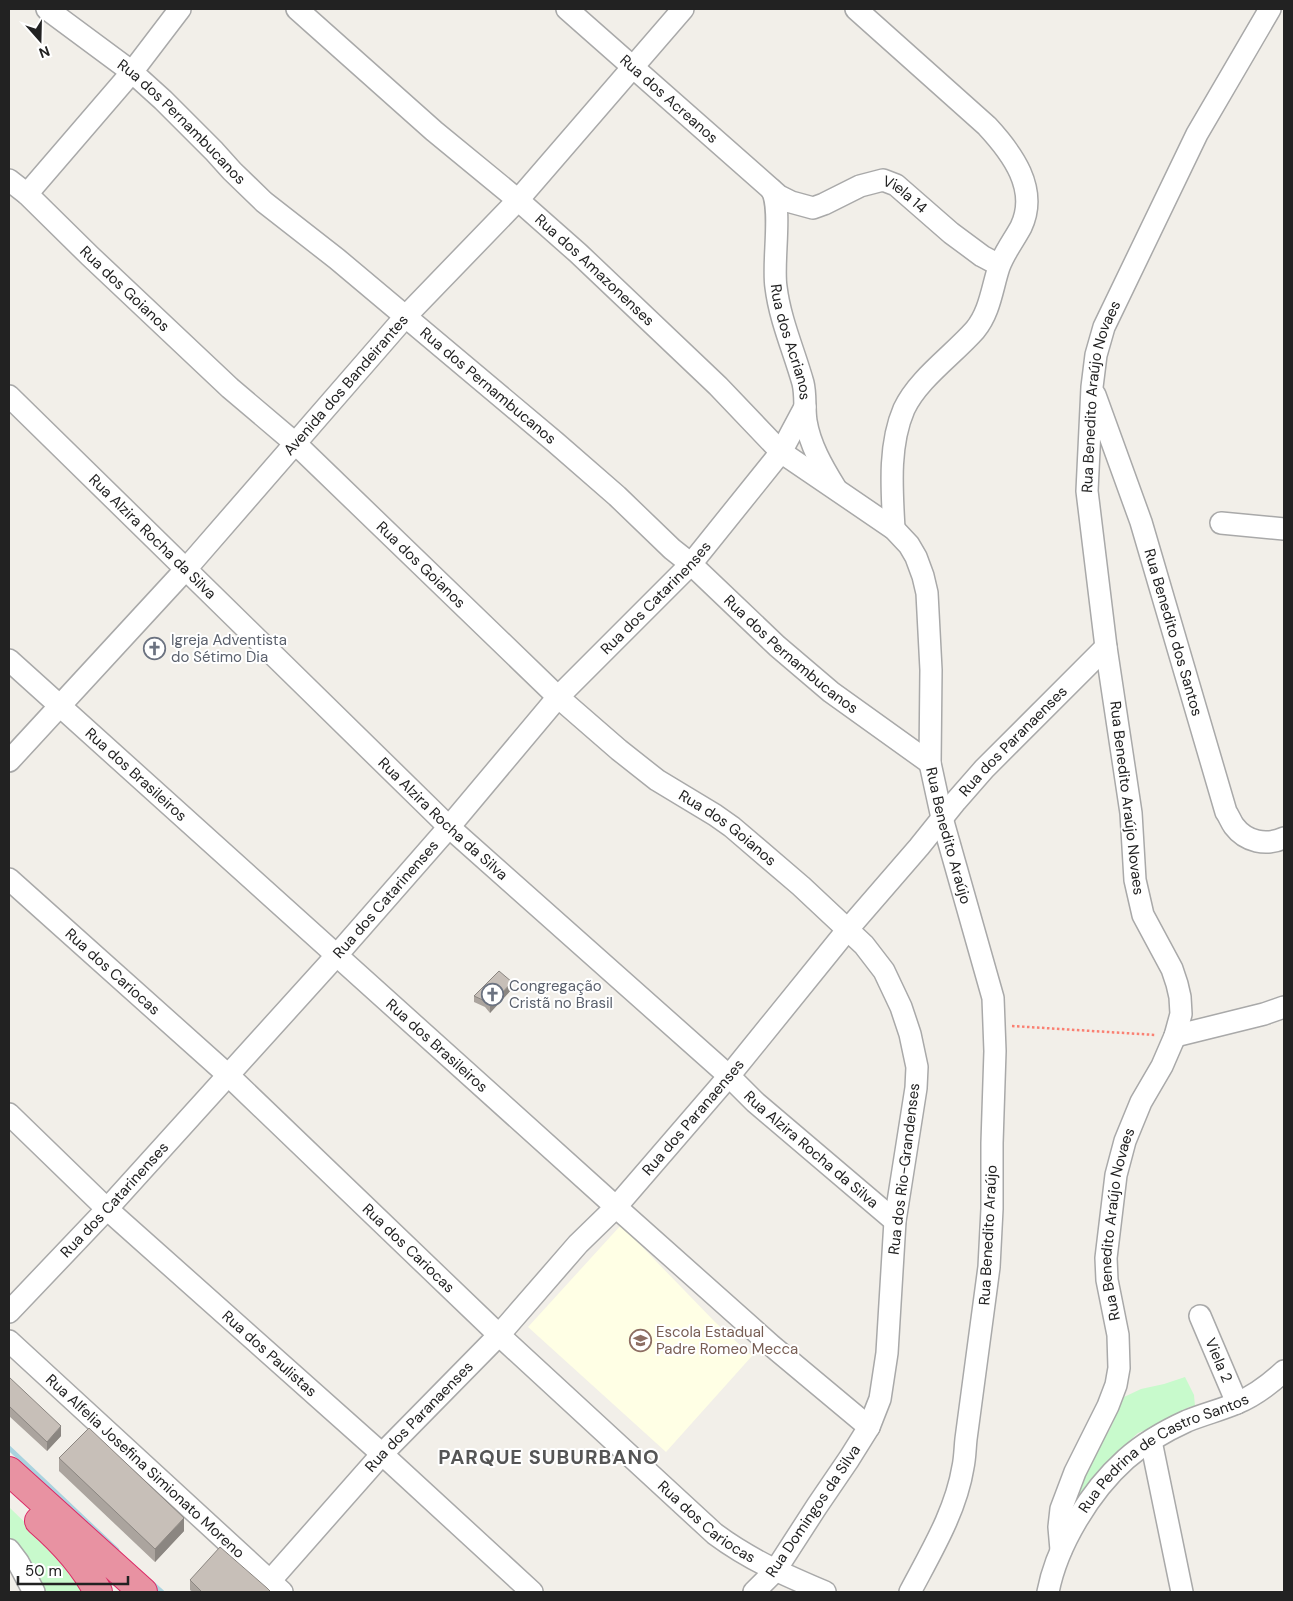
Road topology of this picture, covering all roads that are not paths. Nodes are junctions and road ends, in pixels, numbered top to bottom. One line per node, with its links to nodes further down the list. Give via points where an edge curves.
1 (47, 9): 9 (street, Rua dos Pernambucanos)
2 (180, 9): 9 (street)
3 (297, 9): 13 (street, Rua dos Amazonenses, via 434,131)
4 (567, 9): 8 (street, Rua dos Acreanos)
5 (683, 9): 8 (street, Avenida dos Bandeirantes)
6 (856, 9): 14 (street, via 987,126 1018,167 1028,195 1027,210)
7 (1270, 9): 16 (street, Rua Benedito Araújo Novaes, via 1197,134 1104,327)
8 (633, 67): 11 (street, Rua dos Acreanos); 13 (street, Avenida dos Bandeirantes)
9 (132, 72): 12 (street); 15 (street, Rua dos Pernambucanos, via 264,202)
10 (9, 180): 12 (street, Rua dos Goianos)
11 (771, 189): 14 (street, Viela 14, via 790,202 813,208 860,186 883,180 896,185 951,233); 18 (street, Rua dos Acrianos, via 777,207 775,286 804,384)
12 (27, 194): 19 (street, Rua dos Goianos, via 230,388)
13 (518, 200): 15 (street, Avenida dos Bandeirantes); 20 (street, Rua dos Amazonenses, via 718,386)
14 (999, 265): 23 (street, via 988,307 977,328 917,389 905,408 894,451)
15 (405, 317): 19 (street, Avenida dos Bandeirantes); 25 (street, Rua dos Pernambucanos, via 555,442)
16 (1092, 387): 27 (street, Rua Benedito Araújo Novaes, via 1087,491); 35 (street, Rua Benedito dos Santos, via 1141,522 1226,812 1234,826 1247,838 1264,843)
17 (9, 396): 26 (street, Rua Alzira Rocha da Silva)
18 (805, 407): 20 (street, Rua dos Catarinenses); 21 (street, Rua dos Acrianos, via 815,451)
19 (296, 444): 26 (street, Avenida dos Bandeirantes); 29 (street, Rua dos Goianos)
20 (781, 452): 21 (street, Rua dos Amazonenses); 25 (street, Rua dos Catarinenses)
21 (836, 490): 23 (street, Rua dos Amazonenses)
22 (1221, 523): 24 (street)
23 (894, 529): 32 (street, Rua Benedito Araújo, via 916,557 927,593 931,670)
24 (1284, 529)
25 (691, 564): 29 (street, Rua dos Catarinenses); 32 (street, Rua dos Pernambucanos, via 831,692)
26 (186, 569): 30 (street, Avenida dos Bandeirantes); 34 (street, Rua Alzira Rocha da Silva)
27 (1106, 647): 33 (street, Rua dos Paranaenses, via 984,769); 40 (street, Rua Benedito Araújo Novaes, via 1131,813 1135,880 1143,915 1177,984 1181,1014)
28 (9, 660): 30 (street, Rua dos Brasileiros)
29 (558, 697): 34 (street, Rua dos Catarinenses); 37 (street, Rua dos Goianos, via 657,780 732,827)
30 (61, 706): 31 (street, Avenida dos Bandeirantes); 38 (street, Rua dos Brasileiros)
31 (9, 761)
32 (930, 763): 33 (street, Rua Benedito Araújo)
33 (942, 818): 37 (street, Rua dos Paranaenses); 68 (street, Rua Benedito Araújo, via 993,998 992,1209 989,1267 963,1466 949,1513)
34 (449, 827): 38 (street, Rua dos Catarinenses); 42 (street, Rua Alzira Rocha da Silva)
35 (1284, 838)
36 (9, 879): 41 (street, Rua dos Cariocas)
37 (848, 929): 42 (street, Rua dos Paranaenses); 46 (street, Rua dos Rio-Grandenses, via 870,952 892,985 902,1007 917,1067 911,1129)
38 (336, 956): 41 (street, Rua dos Catarinenses); 44 (street, Rua dos Brasileiros)
39 (1284, 1007): 40 (street)
40 (1175, 1036): 59 (street, Rua Benedito Araújo Novaes, via 1141,1102 1125,1140 1116,1176 1106,1258 1118,1335 1119,1368 1108,1406 1075,1472 1061,1509)
41 (228, 1075): 45 (street, Rua dos Catarinenses); 49 (street, Rua dos Cariocas)
42 (729, 1076): 44 (street, Rua dos Paranaenses); 46 (street, Rua Alzira Rocha da Silva)
43 (9, 1114): 45 (street, Rua dos Paulistas)
44 (616, 1207): 49 (street, Rua dos Paranaenses, via 578,1244); 53 (street, Rua dos Brasileiros, via 772,1346)
45 (107, 1209): 47 (street, Rua dos Catarinenses); 55 (street, Rua dos Paulistas)
46 (895, 1221): 53 (street, Rua dos Rio-Grandenses, via 887,1353 880,1399)
47 (9, 1312)
48 (1200, 1316): 52 (street, Viela 2)
49 (499, 1335): 55 (street, Rua dos Paranaenses); 60 (street, Rua dos Cariocas, via 715,1534)
50 (9, 1341): 61 (street, Rua Alfelia Josefina Simionato Moreno)
51 (1284, 1371): 52 (street, Rua Pedrina de Castro Santos)
52 (1237, 1403): 54 (street, Rua Pedrina de Castro Santos, via 1170,1429)
53 (869, 1427): 60 (street, Rua Domingos da Silva)
54 (1151, 1441): 59 (street, Rua Pedrina de Castro Santos, via 1102,1484); 70 (street)
55 (382, 1454): 61 (street, Rua dos Paranaenses); 65 (street, Rua dos Paulistas)
56 (9, 1471): 64 (highway)
57 (9, 1493): 63 (highway, via 50,1531 88,1575)
58 (9, 1550): 62 (street)
59 (1061, 1550): 69 (street, Rua Benedito Araújo Novaes)
60 (775, 1571): 66 (street, Rua Domingos da Silva); 67 (street, Rua dos Cariocas)
61 (276, 1587)
62 (34, 1592)
63 (98, 1592)
64 (143, 1592)
65 (532, 1592)
66 (754, 1592)
67 (825, 1592)
68 (910, 1592)
69 (1048, 1592)
70 (1182, 1592)

